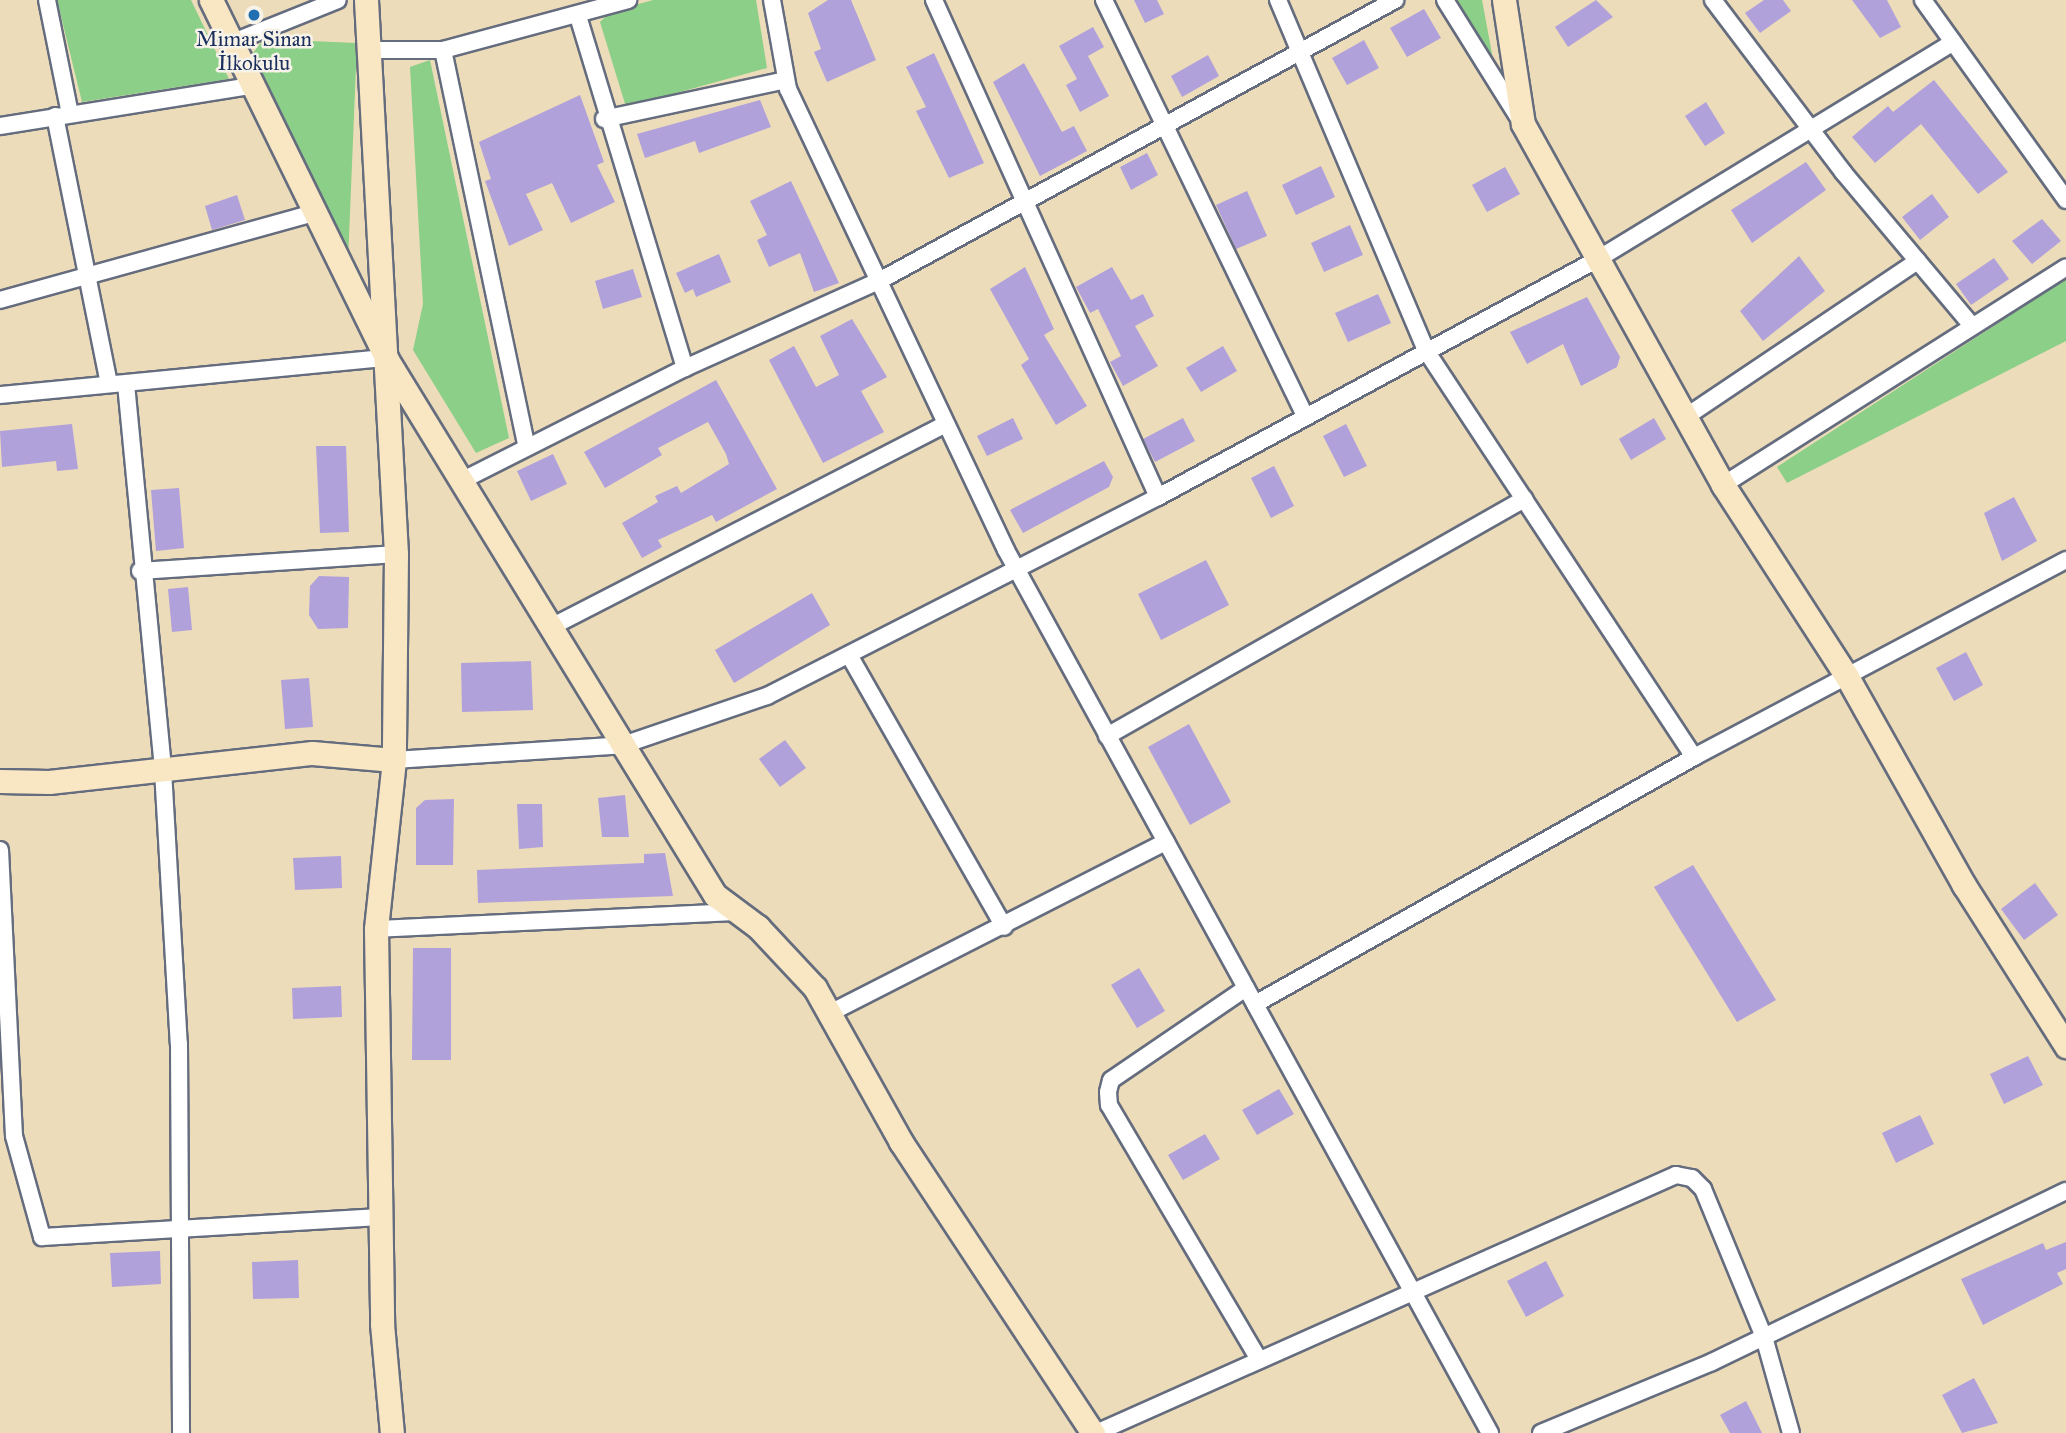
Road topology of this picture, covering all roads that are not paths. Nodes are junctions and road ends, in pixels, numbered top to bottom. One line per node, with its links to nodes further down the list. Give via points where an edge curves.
1 (47, 0): 23 (street)
2 (211, 0): 17 (street)
3 (338, 0): 17 (street)
4 (366, 0): 18 (street)
5 (628, 0): 15 (street)
6 (772, 0): 21 (street)
7 (934, 0): 29 (street)
8 (1104, 0): 25 (street)
9 (1278, 0): 20 (street)
10 (1395, 0): 20 (street)
11 (1445, 0): 26 (street)
12 (1504, 0): 26 (street)
13 (1713, 0): 28 (street)
14 (1923, 0): 16 (street)
15 (578, 16): 19 (street); 24 (street)
16 (1953, 42): 28 (street); 30 (street)
17 (232, 43): 22 (street)
18 (372, 50): 19 (street); 40 (street)
19 (443, 50): 48 (street)
20 (1303, 54): 25 (street); 39 (street)
21 (786, 80): 24 (street); 36 (street)
22 (251, 86): 23 (street); 31 (street)
23 (63, 115): 27 (street); 35 (street)
24 (604, 119): 41 (street)
25 (1163, 123): 29 (street); 46 (street)
26 (1523, 124): 32 (street)
27 (0, 126)
28 (1812, 131): 32 (street); 33 (street)
29 (1026, 200): 36 (street); 51 (street)
30 (2066, 200)
31 (313, 213): 35 (street); 40 (street)
32 (1598, 259): 39 (street); 45 (street)
33 (1918, 261): 38 (street); 45 (street)
34 (2066, 267): 38 (street)
35 (87, 276): 37 (street); 42 (street)
36 (879, 281): 41 (street); 47 (street)
37 (0, 300)
38 (1972, 326): 50 (street)
39 (1427, 352): 46 (street); 52 (street)
40 (386, 358): 43 (street); 49 (street); 53 (street)
41 (685, 368): 48 (street)
42 (109, 384): 43 (street); 44 (street)
43 (126, 384): 56 (street)
44 (0, 395)
45 (1687, 416): 50 (street)
46 (1306, 417): 51 (street)
47 (944, 425): 55 (street); 57 (street)
48 (526, 445): 49 (street)
49 (463, 480): 57 (street)
50 (1723, 485): 59 (street)
51 (1158, 497): 55 (street)
52 (1524, 499): 60 (street); 62 (street)
53 (396, 554): 56 (street); 63 (street)
54 (2066, 561): 59 (street)
55 (1017, 571): 58 (street); 60 (street)
56 (140, 572): 64 (street)
57 (553, 626): 61 (street)
58 (849, 655): 61 (street, via 767,696); 69 (street)
59 (1846, 675): 62 (street); 74 (street, via 1964,885)
60 (1107, 736): 66 (street)
61 (622, 745): 63 (street); 68 (street, via 715,895)
62 (1694, 757): 72 (street)
63 (394, 760): 64 (street, via 312,753); 70 (street)
64 (163, 770): 65 (street); 77 (street, via 179,1044)
65 (0, 781)
66 (1166, 842): 69 (street); 71 (street)
67 (0, 850): 77 (street, via 14,1136 42,1237)
68 (738, 912): 70 (street); 73 (street, via 815,988)
69 (1004, 927): 73 (street)
70 (376, 929): 76 (street)
71 (1246, 988): 72 (street); 80 (street, via 1111,1080 1108,1092 1109,1105)
72 (1255, 1004): 78 (street)
73 (830, 1013): 83 (street, via 901,1142)
74 (2066, 1046)
75 (2066, 1191): 79 (street)
76 (380, 1217): 77 (street); 82 (street)
77 (182, 1229): 81 (street)
78 (1412, 1290): 79 (street, via 1676,1175 1692,1178 1703,1189); 80 (street); 84 (street)
79 (1764, 1337): 85 (street); 86 (street)
80 (1259, 1360): 83 (street)
81 (181, 1433)
82 (393, 1433)
83 (1095, 1433)
84 (1490, 1433)
85 (1541, 1433)
86 (1791, 1433)

